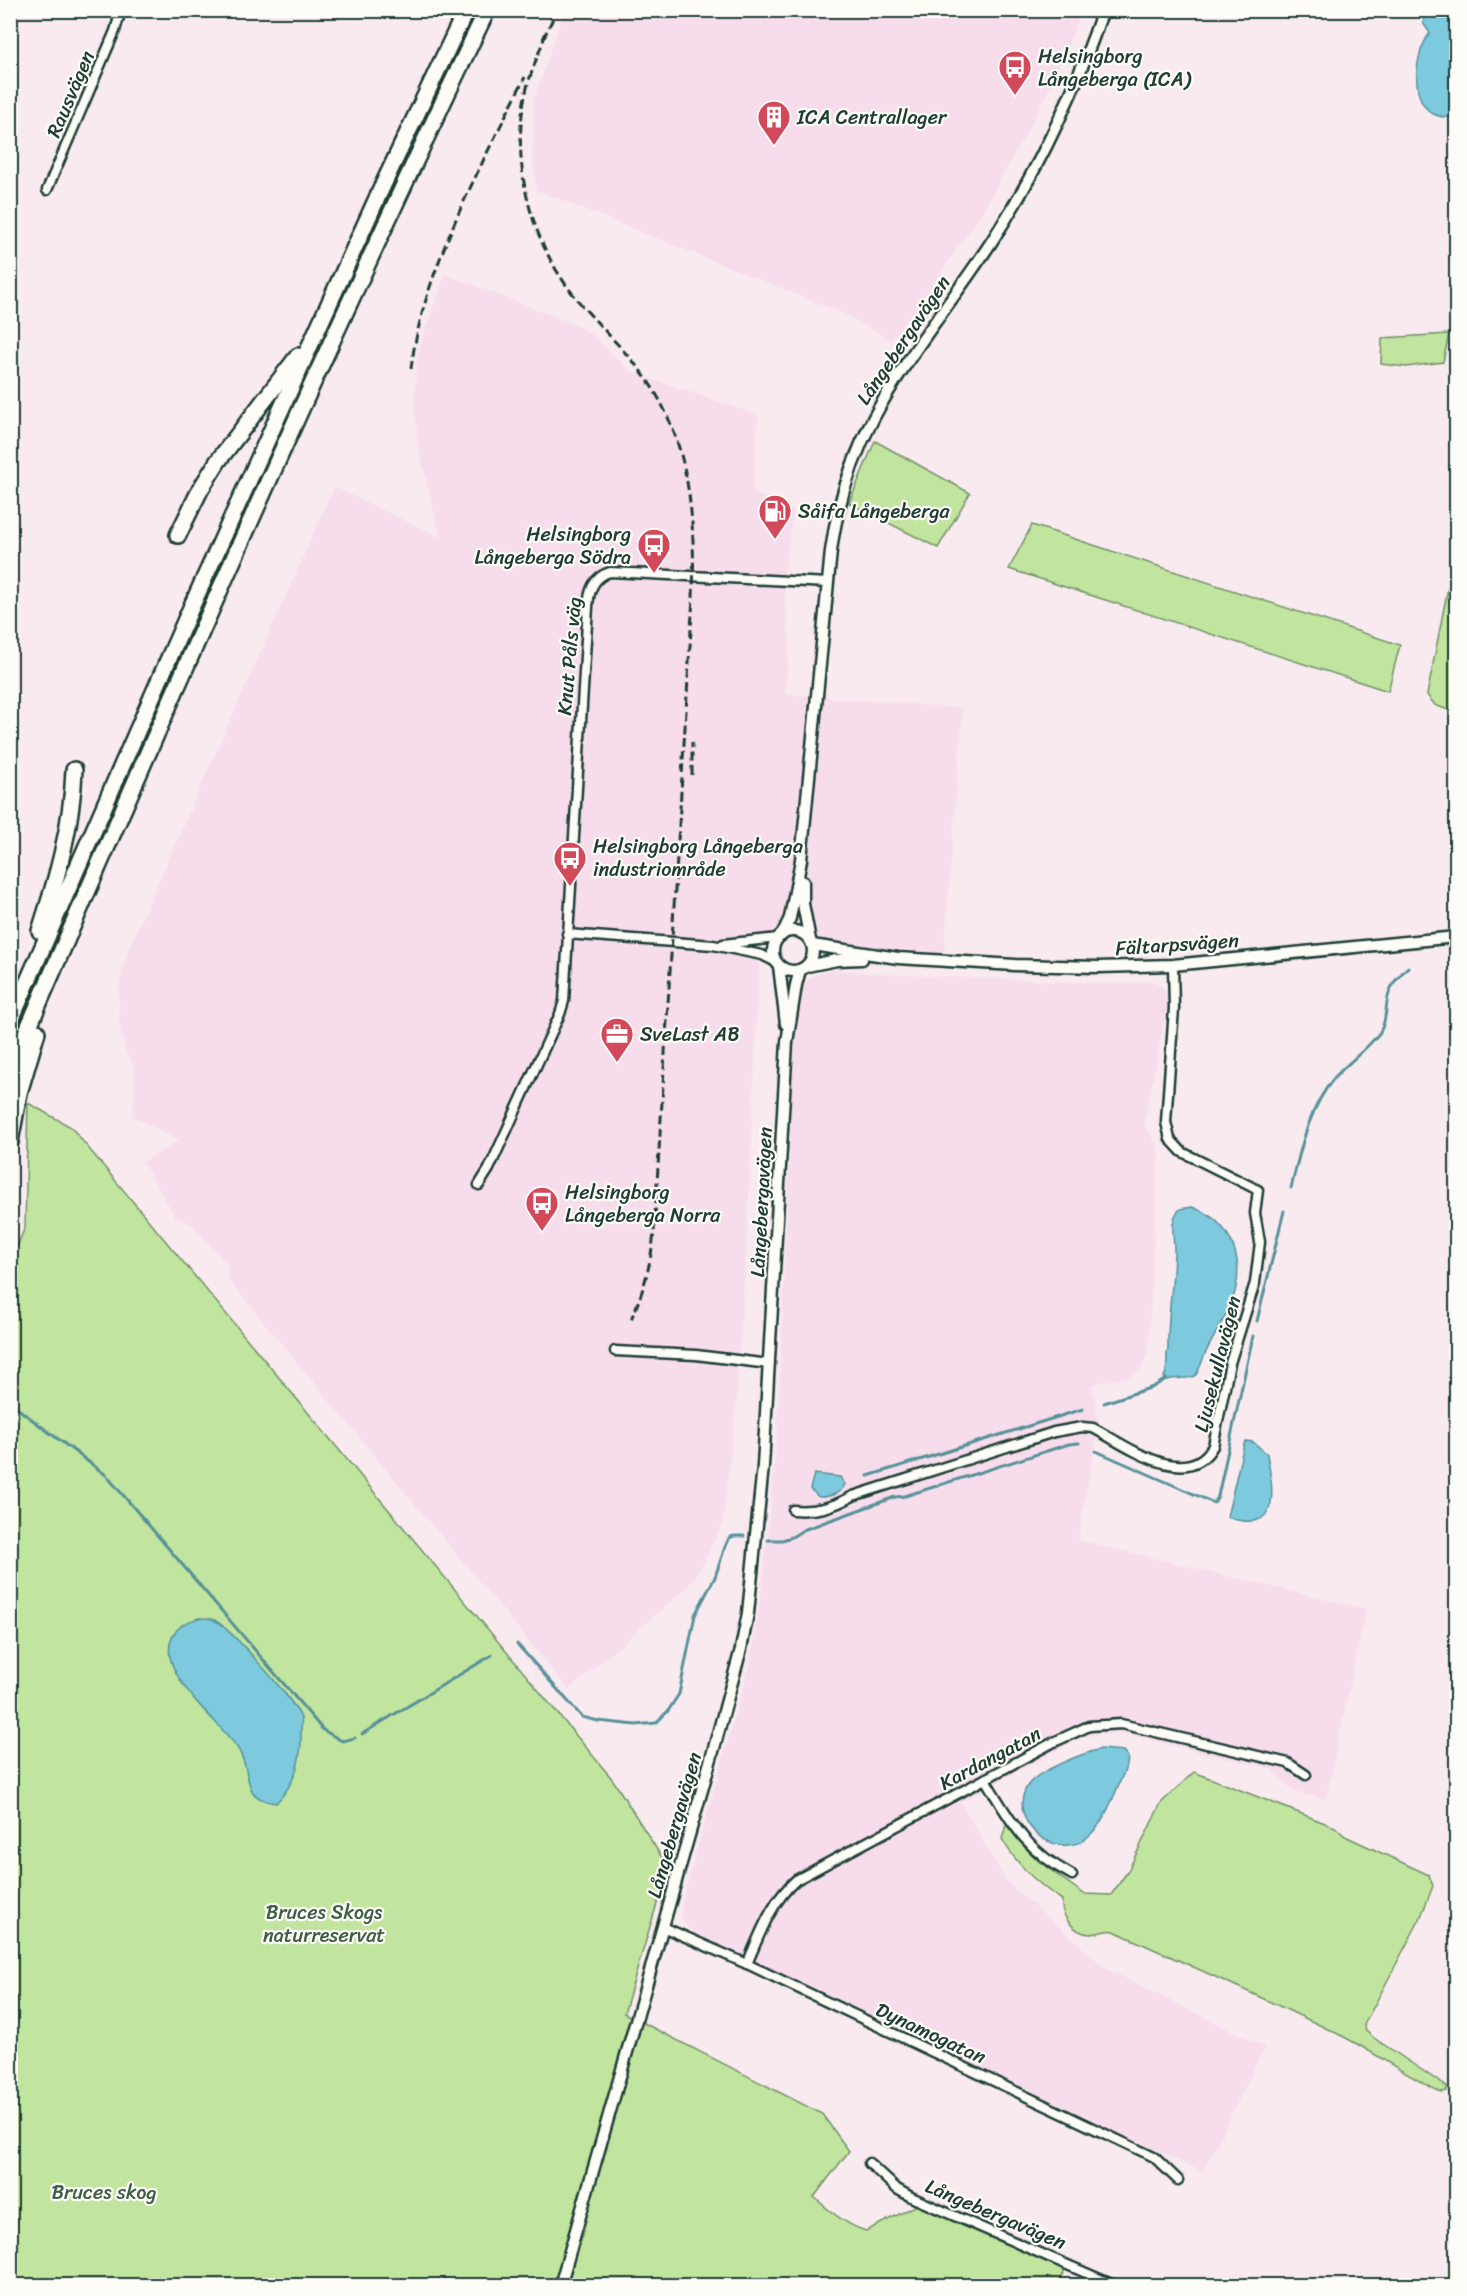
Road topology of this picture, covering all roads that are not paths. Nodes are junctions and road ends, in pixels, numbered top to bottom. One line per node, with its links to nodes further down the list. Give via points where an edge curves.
1 (121, 10): 5 (street, Rausvägen)
2 (466, 10): 6 (highway)
3 (488, 10): 11 (highway, via 313,383)
4 (1103, 10): 8 (street, Långebergavägen, via 1065,109 1029,181 987,249 891,384 864,435 841,495)
5 (47, 190)
6 (316, 332): 7 (highway, via 218,461); 21 (highway)
7 (178, 535)
8 (828, 583): 10 (street, Långebergavägen); 12 (street, Knut Påls väg, via 612,572 594,582 588,600)
9 (74, 770): 21 (highway, via 70,820 59,869)
10 (801, 861): 13 (street, Långebergavägen, via 790,918); 15 (street, Långebergavägen, via 803,904)
11 (72, 927): 23 (highway); 24 (highway, via 26,1064)
12 (567, 934): 16 (street); 25 (street, Knut Påls väg, via 560,1014)
13 (780, 937): 15 (street, via 797,932); 16 (street); 18 (street, via 773,947)
14 (1456, 937): 19 (street, Fältarpsvägen)
15 (811, 943): 17 (street, Fältarpsvägen); 20 (street, via 812,958)
16 (713, 945): 18 (street, via 762,955)
17 (898, 958): 19 (street, Fältarpsvägen, via 1061,967); 20 (street, Fältarpsvägen, via 837,960)
18 (778, 964): 20 (street, via 787,970); 22 (street, Långebergavägen)
19 (1173, 964): 28 (street, Ljusekullavägen, via 1174,1008 1166,1115 1169,1135 1182,1152 1258,1190 1255,1213 1260,1242 1255,1283 1230,1363 1208,1455 1189,1465 1170,1465 1093,1428 1083,1427 1054,1432 853,1496 835,1506 811,1512)
20 (804, 968): 22 (street, Långebergavägen, via 796,985)
21 (11, 1020)
22 (787, 1042): 27 (street, Långebergavägen)
23 (10, 1070)
24 (10, 1142)
25 (479, 1185)
26 (615, 1351): 27 (street)
27 (769, 1364): 32 (street, Långebergavägen, via 754,1566 743,1640)
28 (793, 1510)
29 (1305, 1775): 30 (street, Kardangatan, via 1287,1763 1114,1724 1081,1729)
30 (985, 1779): 31 (street, via 1015,1829 1038,1854); 33 (street, Kardangatan, via 796,1880 774,1905)
31 (1072, 1875)
32 (663, 1927): 33 (street, Dynamogatan); 36 (street, Långebergavägen)
33 (747, 1964): 35 (street, Dynamogatan, via 1154,2157)
34 (869, 2163): 37 (street, Långebergavägen, via 911,2197)
35 (1178, 2180)
36 (560, 2286)
37 (1116, 2286)

